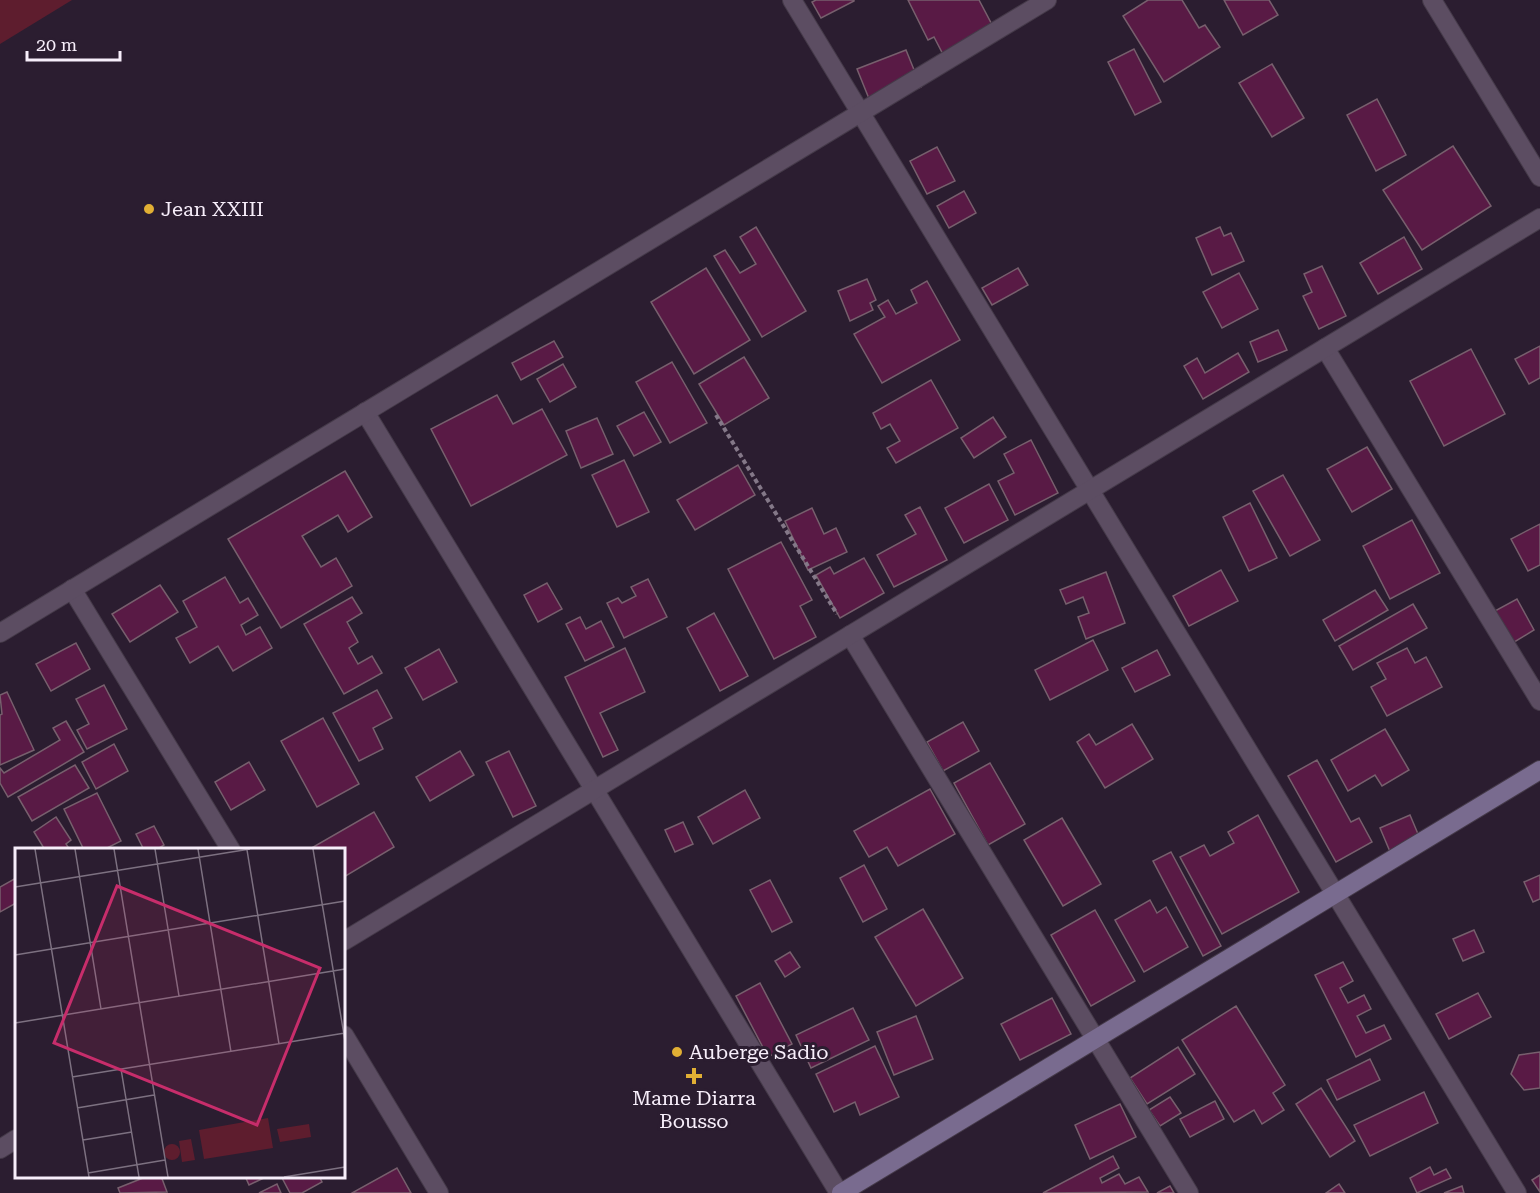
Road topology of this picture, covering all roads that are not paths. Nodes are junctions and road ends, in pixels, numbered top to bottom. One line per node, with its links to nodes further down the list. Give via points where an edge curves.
1 (792, 0): 5 (street)
2 (1047, 0): 4 (street)
3 (1432, 0): 6 (street)
4 (1027, 5): 5 (street)
5 (861, 113): 9 (street); 10 (street)
6 (1540, 177)
7 (1540, 218): 8 (street)
8 (1325, 348): 10 (street); 14 (street)
9 (365, 412): 11 (street); 16 (street)
10 (1090, 490): 13 (street); 18 (street)
11 (72, 589): 12 (street); 17 (street)
12 (0, 633)
13 (850, 635): 16 (street); 21 (street)
14 (1540, 701)
15 (1540, 770): 18 (street)
16 (594, 790): 19 (street); 25 (street)
17 (230, 848)
18 (1335, 894): 21 (street); 27 (street)
19 (345, 940)
20 (345, 1037): 24 (street)
21 (1095, 1039): 25 (street); 26 (street)
22 (15, 1140): 23 (street)
23 (0, 1149)
24 (439, 1193)
25 (840, 1193)
26 (1189, 1193)
27 (1517, 1193)

